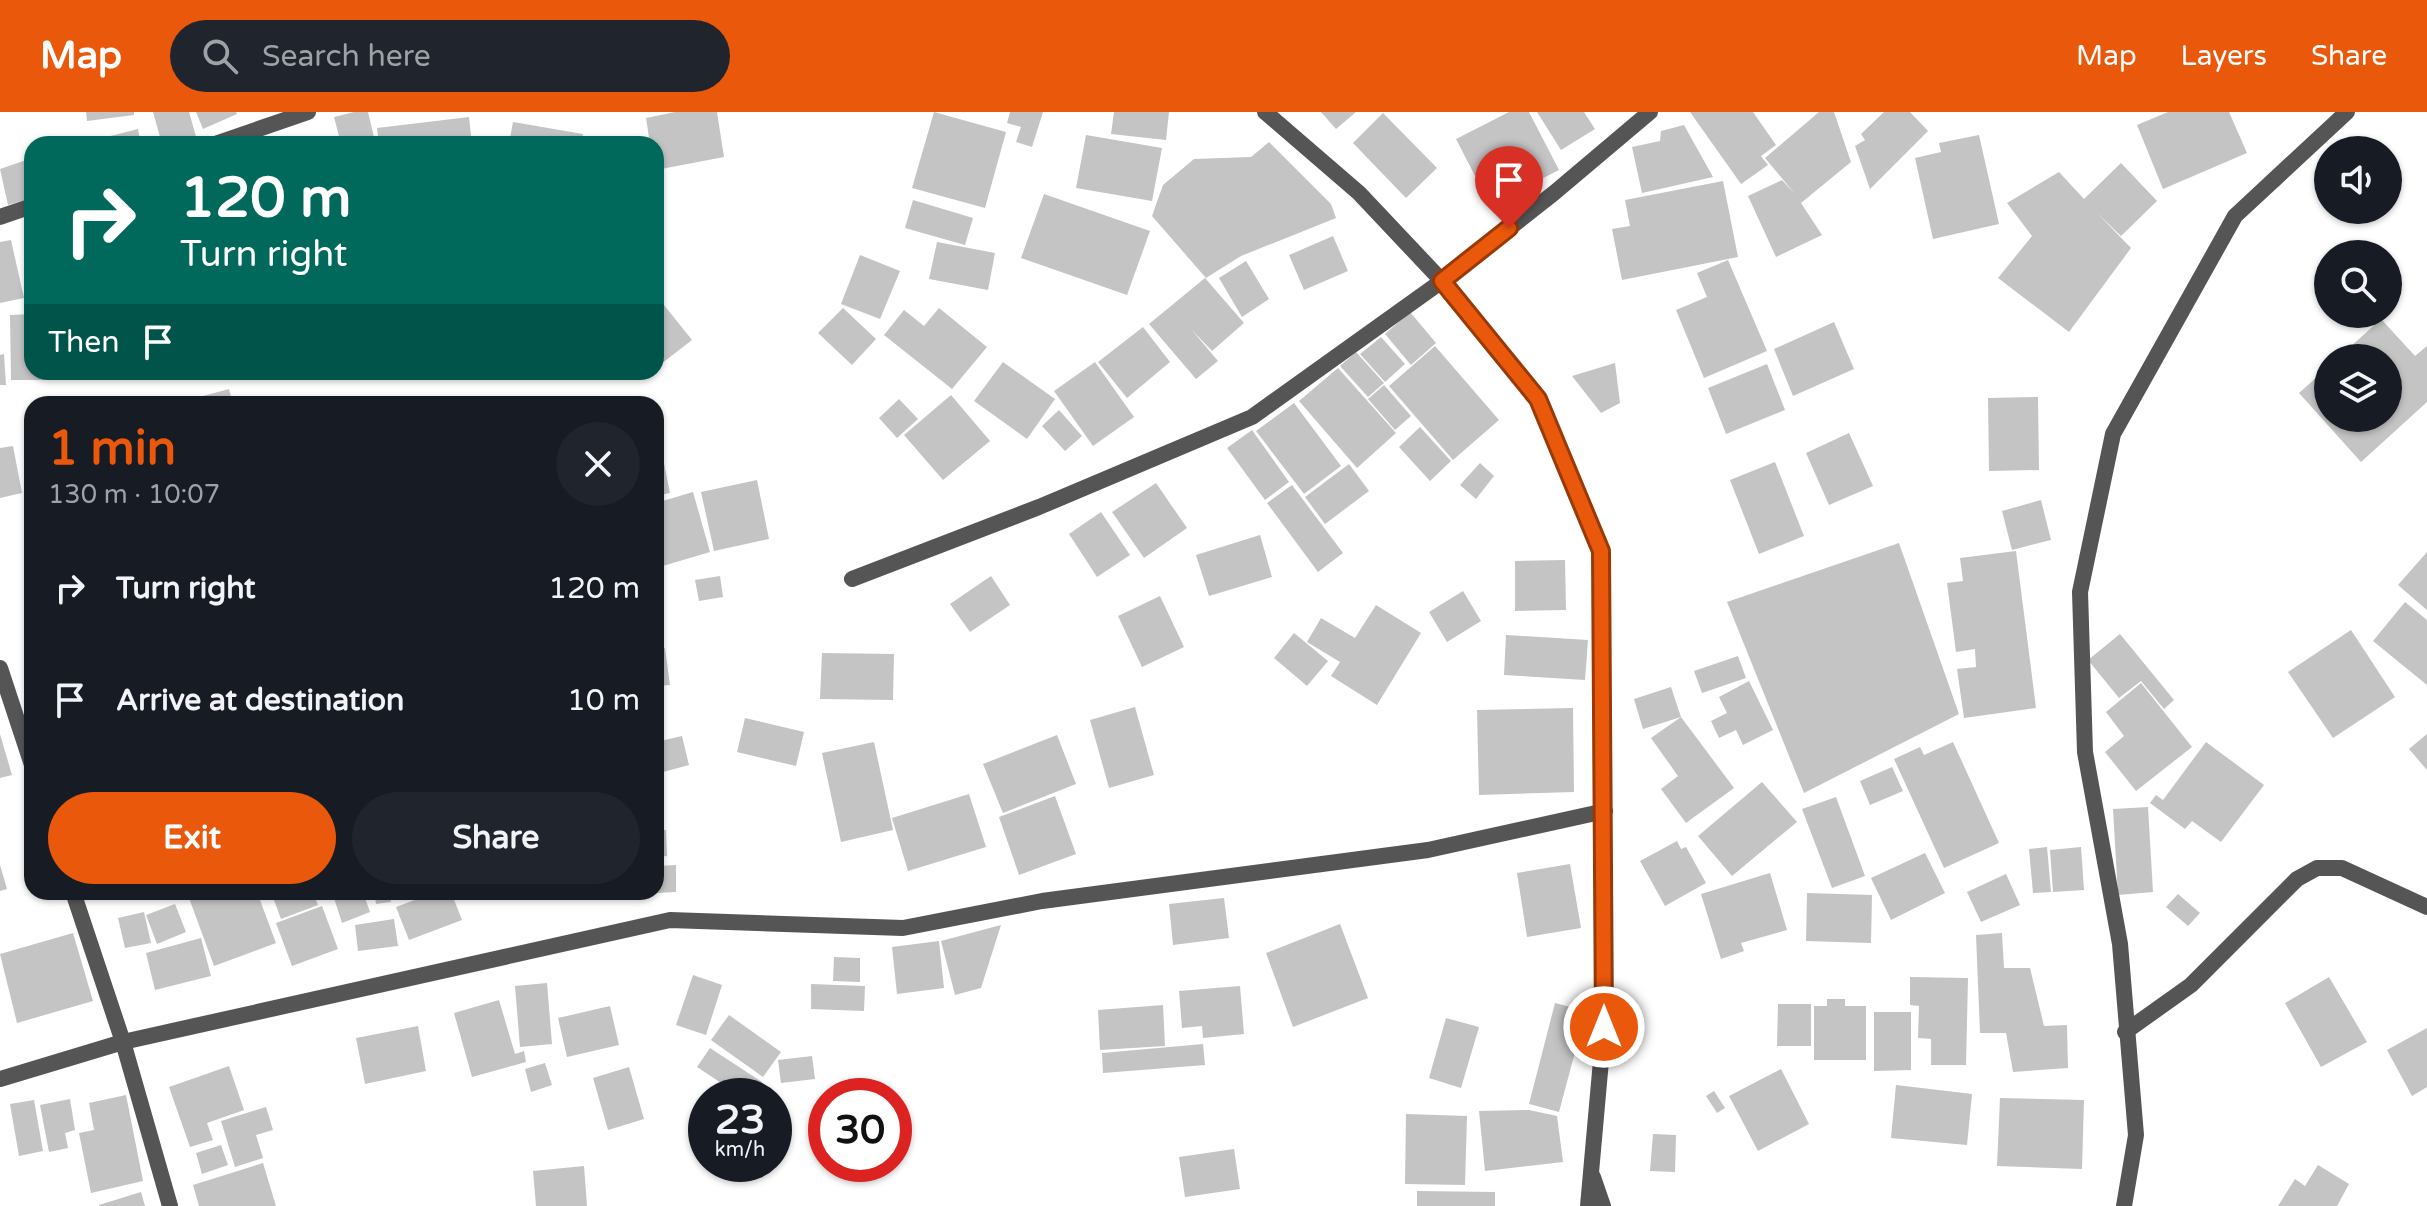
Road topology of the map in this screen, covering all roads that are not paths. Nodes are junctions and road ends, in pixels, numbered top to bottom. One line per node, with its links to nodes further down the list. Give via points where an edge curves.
1 (308, 112): 5 (street)
2 (1265, 112): 8 (street, via 1359,193)
3 (1650, 112): 8 (street)
4 (2347, 112): 15 (street, via 2235,216 2113,434 2080,592 2085,752 2120,944)
5 (238, 136)
6 (24, 209): 7 (street)
7 (0, 217)
8 (1442, 281): 9 (street, via 1252,417); 12 (street, via 1538,399 1601,551)
9 (852, 579)
10 (0, 668): 11 (street)
11 (24, 741)
12 (1605, 811): 16 (street, via 1428,850 1042,901 903,928 670,920); 18 (street, via 1604,1027)
13 (76, 900): 16 (street)
14 (2427, 907): 15 (street, via 2342,868 2317,868 2297,879 2191,985)
15 (2125, 1032): 22 (street, via 2136,1135)
16 (123, 1042): 17 (street); 19 (street)
17 (0, 1079)
18 (1591, 1171): 20 (street); 21 (street)
19 (170, 1206)
20 (1588, 1206)
21 (1603, 1206)
22 (2124, 1206)

